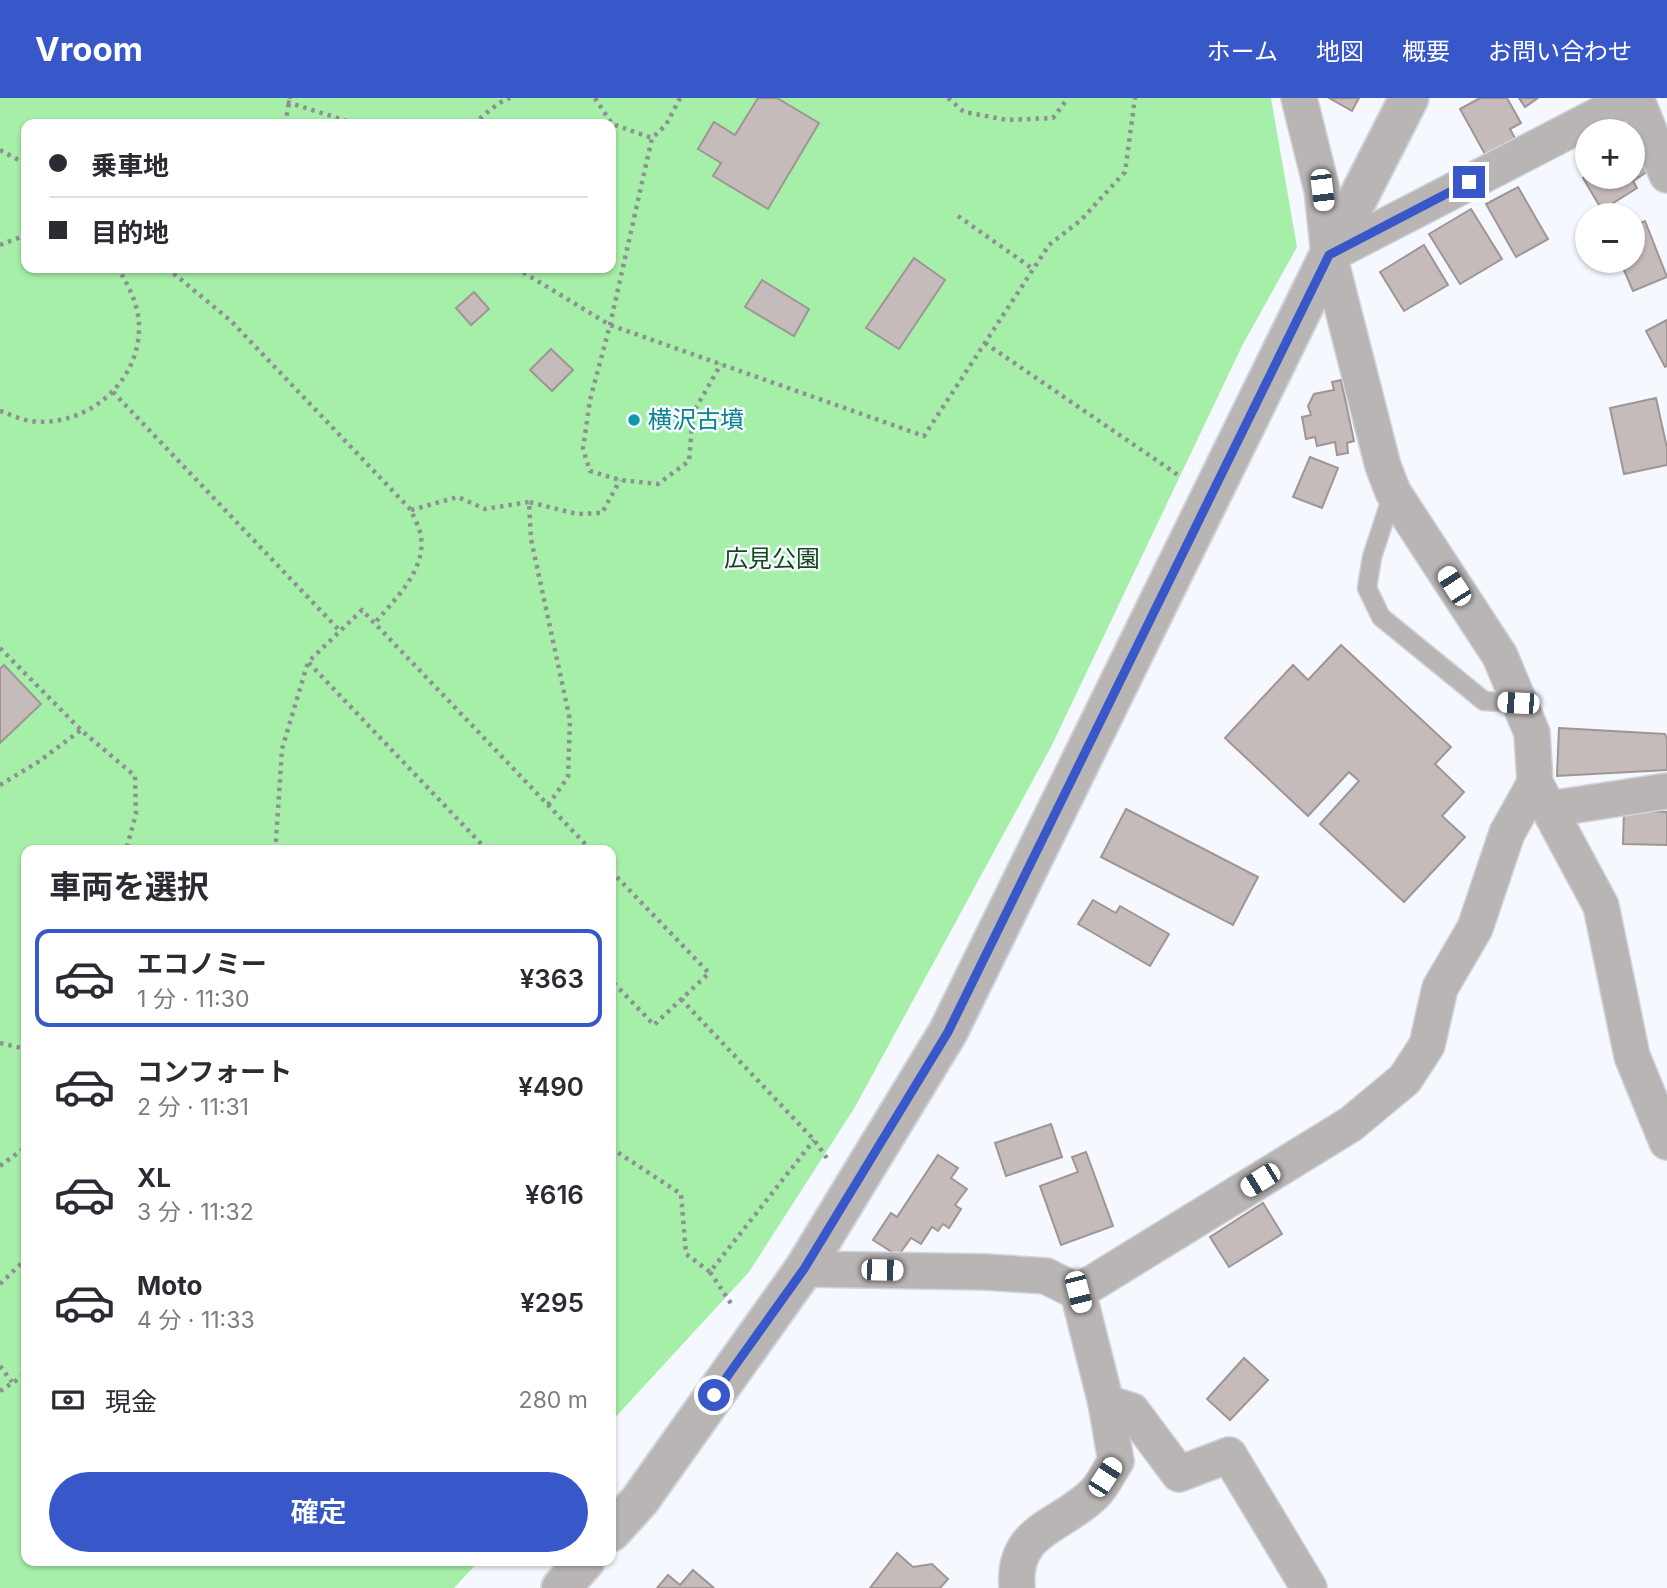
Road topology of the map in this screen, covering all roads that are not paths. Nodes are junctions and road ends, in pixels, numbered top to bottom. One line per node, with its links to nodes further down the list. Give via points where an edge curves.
1 (1299, 98): 5 (street, via 1322,190)
2 (1409, 98): 5 (street)
3 (1634, 98): 4 (street); 5 (street)
4 (1667, 175)
5 (1329, 255): 6 (street, via 1383,466); 11 (street, via 948,1032)
6 (1394, 492): 7 (street, via 1500,656); 7 (lane, via 1372,557 1367,589 1381,617 1484,701)
7 (1518, 703): 9 (street, via 1532,733)
8 (1667, 791): 9 (street)
9 (1542, 796): 10 (street, via 1601,906 1632,1056); 12 (street, via 1507,833 1475,928 1440,988 1427,1045 1405,1079 1350,1124)
10 (1667, 1142)
11 (804, 1269): 12 (street, via 1046,1276); 14 (street, via 640,1500)
12 (1078, 1292): 13 (street)
13 (1106, 1403): 17 (street, via 1116,1461 1095,1493 1028,1541 1016,1573); 18 (street, via 1132,1411 1179,1474 1229,1455)
14 (616, 1526)
15 (581, 1566): 16 (street)
16 (561, 1588)
17 (1017, 1588)
18 (1309, 1588)

